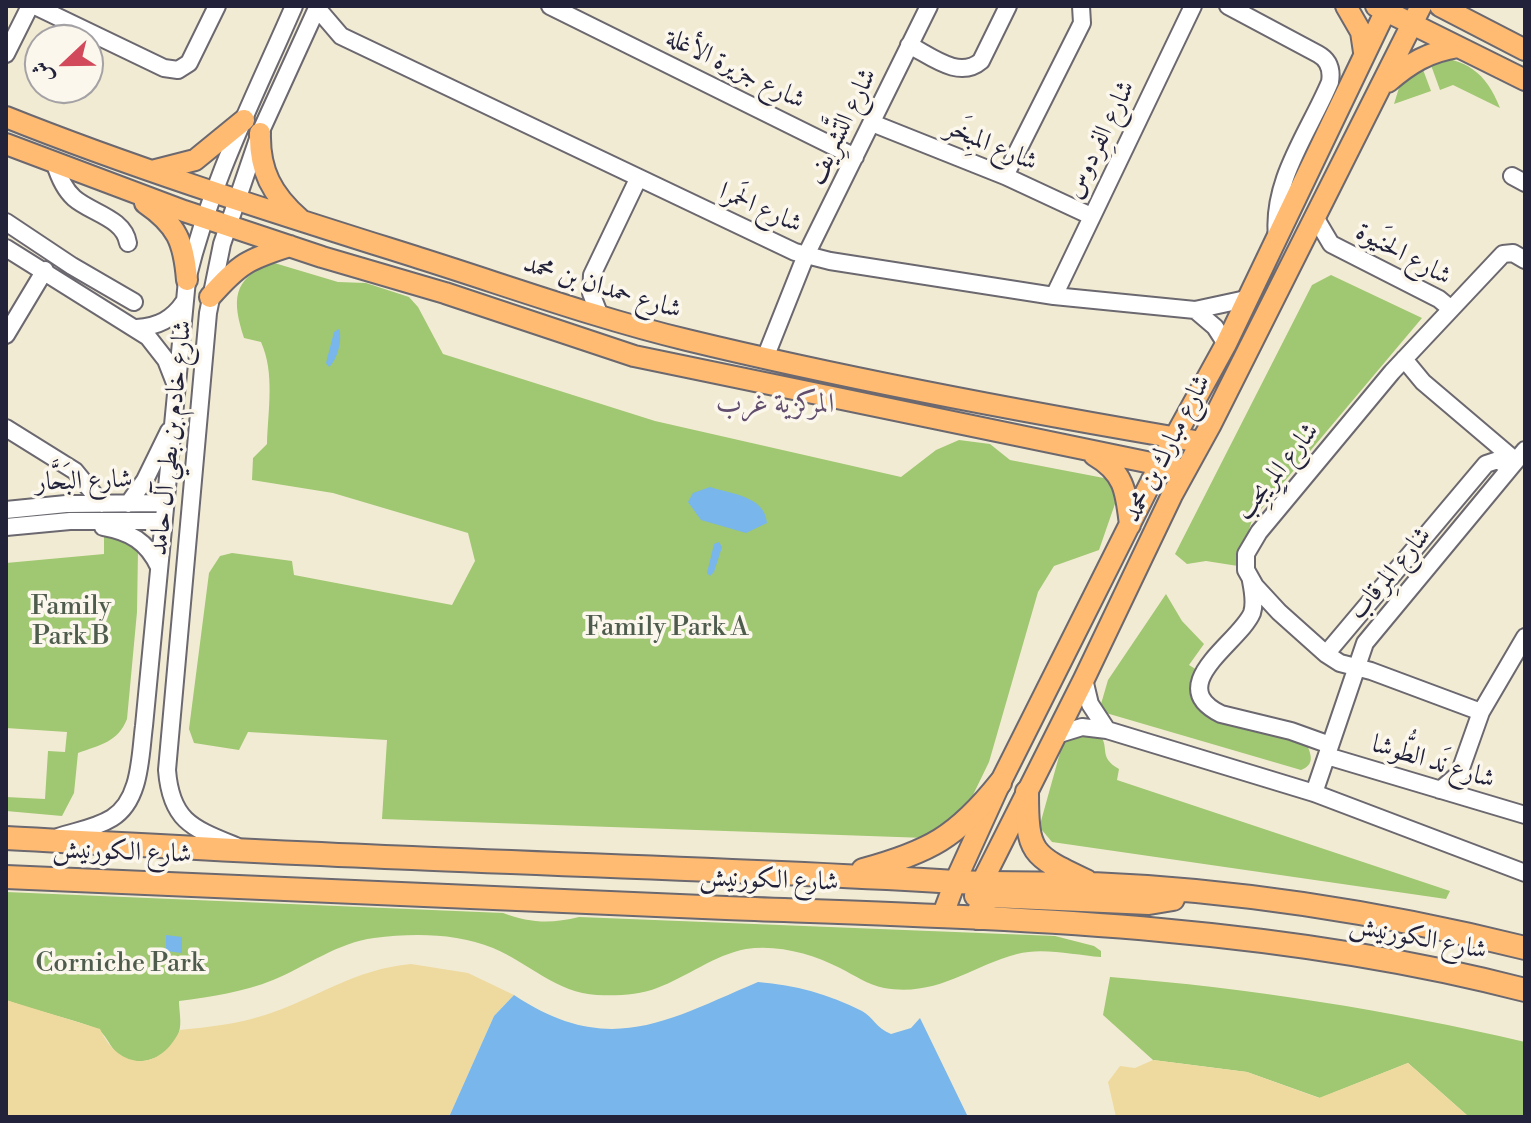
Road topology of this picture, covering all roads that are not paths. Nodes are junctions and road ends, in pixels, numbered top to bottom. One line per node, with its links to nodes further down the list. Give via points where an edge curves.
1 (32, 6): 2 (street, via 145,60 178,70 189,63); 24 (street)
2 (217, 6)
3 (294, 6): 29 (street, شارع خادم بن بطي آل حامد)
4 (550, 6): 31 (street, شارع جزيرة الأغلة)
5 (929, 6): 20 (street, شارع التَّشرِيف)
6 (1008, 6): 20 (street, via 975,67 958,69)
7 (1081, 6): 34 (street, via 1082,23)
8 (1193, 6): 39 (street, شارع الفِردوس)
9 (1228, 6): 45 (street, via 1322,56 1331,76 1281,188)
10 (1346, 6): 23 (main road, via 1361,32)
11 (1421, 6): 16 (main road, شارع مبارك بن محمد)
12 (1440, 6): 17 (main road)
13 (1469, 6): 17 (main road)
14 (318, 7): 18 (street, شارع خادم بن بطي آل حامد); 19 (street, شارع الحَمرا)
15 (1383, 8): 16 (main road); 23 (main road, شارع مبارك بن محمد)
16 (1412, 25): 21 (main road); 26 (main road, شارع مبارك بن محمد)
17 (1489, 32): 22 (main road)
18 (304, 36): 19 (street, شارع الحَمرا); 29 (street, شارع خادم بن بطي آل حامد)
19 (341, 36): 35 (street, شارع الحَمرا)
20 (909, 45): 28 (street, شارع التَّشرِيف)
21 (1458, 47): 25 (main road); 26 (main road, via 1417,58)
22 (1525, 50)
23 (1364, 52): 45 (main road, شارع مبارك بن محمد)
24 (6, 54)
25 (1525, 80)
26 (1378, 90): 41 (main road, شارع مبارك بن محمد)
27 (6, 117): 33 (main road, شارع حمدان بن محمد)
28 (872, 123): 31 (street, شارع التَّشرِيف); 34 (street, شارع المِبخَر)
29 (252, 126): 33 (main road, via 195,160); 37 (street, شارع خادم بن بطي آل حامد); 38 (street, شارع خادم بن بطي آل حامد); 43 (main road, via 268,183)
30 (6, 144): 32 (main road, شارع حمدان بن محمد)
31 (855, 157): 51 (street, شارع التَّشرِيف)
32 (55, 164): 36 (main road, شارع حمدان بن محمد); 46 (street, via 67,190 120,226)
33 (150, 172): 37 (main road, شارع حمدان بن محمد)
34 (1005, 176): 39 (street, شارع المِبخَر)
35 (638, 179): 51 (street, شارع الحَمرا); 64 (street, via 592,275 591,293)
36 (129, 192): 40 (main road, شارع حمدان بن محمد); 55 (main road, via 177,234)
37 (212, 192): 38 (main road, شارع حمدان بن محمد); 40 (street, شارع خادم بن بطي آل حامد)
38 (237, 200): 43 (main road, شارع حمدان بن محمد); 44 (street, شارع خادم بن بطي آل حامد)
39 (1091, 216): 57 (street, شارع الفِردوس)
40 (203, 217): 44 (main road, شارع حمدان بن محمد); 55 (street, شارع خادم بن بطي آل حامد)
41 (1315, 217): 47 (street, شارع الحنَيوة); 50 (main road, شارع مبارك بن محمد)
42 (6, 222): 53 (street)
43 (303, 222): 64 (main road, شارع حمدان بن محمد)
44 (228, 225): 48 (main road, شارع حمدان بن محمد); 58 (street, شارع خادم بن بطي آل حامد)
45 (1277, 239): 59 (main road, شارع مبارك بن محمد)
46 (128, 243)
47 (1331, 244): 50 (street, شارع الحنَيوة); 62 (street, شارع الحنَيوة)
48 (290, 246): 58 (main road, via 250,259); 75 (main road, شارع حمدان بن محمد, via 634,356)
49 (6, 248): 54 (street)
50 (1298, 251): 74 (main road, شارع مبارك بن محمد)
51 (806, 255): 57 (street, شارع الحَمرا); 68 (street, شارع التَّشرِيف)
52 (1525, 260): 62 (street, شارع المِرِيجِب, via 1503,254)
53 (72, 266): 56 (street); 60 (street)
54 (45, 270): 56 (street); 66 (street)
55 (187, 280): 61 (street, شارع خادم بن بطي آل حامد)
56 (77, 291): 65 (street)
57 (1054, 296): 63 (street, شارع الحَمرا)
58 (210, 297): 102 (street, شارع خادم بن بطي آل حامد)
59 (1246, 299): 63 (street, شارع الحَمرا); 67 (main road, شارع مبارك بن محمد)
60 (134, 302)
61 (184, 302): 65 (street, via 169,319); 70 (street, شارع خادم بن بطي آل حامد)
62 (1451, 309): 69 (street, شارع المِرِيجِب)
63 (1195, 310): 67 (street)
64 (600, 316): 68 (main road, شارع حمدان بن محمد)
65 (137, 328): 70 (street, via 158,348)
66 (6, 335)
67 (1226, 344): 73 (main road, شارع مبارك بن محمد)
68 (765, 358): 73 (main road, شارع حمدان بن محمد)
69 (1404, 359): 76 (street, via 1423,382); 90 (street, شارع المِرِيجِب, via 1259,532 1245,559)
70 (176, 387): 71 (street, شارع خادم بن بطي آل حامد)
71 (174, 423): 80 (street, شارع خادم بن بطي آل حامد); 83 (street)
72 (6, 428): 79 (street, via 71,468)
73 (1175, 437): 74 (main road, شارع حمدان بن محمد); 77 (main road, شارع مبارك بن محمد)
74 (1201, 442): 78 (main road, شارع مبارك بن محمد)
75 (1084, 449): 77 (main road, شارع حمدان بن محمد); 87 (main road, via 1118,474)
76 (1517, 460): 94 (street, via 1486,464); 95 (street, شارع المِرقاب, via 1371,633)
77 (1160, 464): 78 (main road, شارع حمدان بن محمد); 87 (main road, شارع مبارك بن محمد)
78 (1185, 470): 96 (main road, شارع مبارك بن محمد)
79 (85, 483): 81 (street); 82 (street)
80 (165, 503): 83 (street, شارع البَحَّار); 86 (street, شارع خادم بن بطي آل حامد)
81 (79, 504): 82 (street, شارع البَحَّار); 84 (street, شارع البَحَّار)
82 (102, 504): 83 (street, شارع البَحَّار)
83 (128, 504)
84 (6, 510)
85 (70, 521): 86 (street, شارع البَحَّار); 88 (street, شارع البَحَّار); 89 (street, via 135,537)
86 (163, 521): 89 (street, شارع خادم بن بطي آل حامد)
87 (1130, 525): 104 (main road, شارع مبارك بن محمد)
88 (6, 527)
89 (159, 567): 101 (street, شارع خادم بن بطي آل حامد)
90 (1251, 581): 91 (street); 92 (street, شارع المِرِيجِب)
91 (1279, 612): 92 (street); 94 (street)
92 (1252, 613): 100 (street, شارع نَد الطُّوشا, via 1204,672 1204,701 1221,714 1296,732)
93 (1524, 641): 97 (street)
94 (1326, 654): 95 (street)
95 (1356, 667): 97 (street); 100 (street, شارع المِرقاب)
96 (1084, 679): 98 (street, via 1090,704); 99 (main road, شارع مبارك بن محمد)
97 (1481, 712): 103 (street)
98 (1107, 730): 99 (street, via 1082,727); 107 (street)
99 (1056, 735): 106 (main road, شارع مبارك بن محمد)
100 (1328, 751): 105 (street, شارع نَد الطُّوشا); 107 (street, شارع المِرقاب)
101 (139, 770): 102 (street, via 153,782); 111 (street, شارع خادم بن بطي آل حامد, via 129,799 117,814)
102 (167, 770): 112 (street, شارع خادم بن بطي آل حامد, via 171,795 187,822)
103 (1459, 774): 105 (street); 108 (street)
104 (1000, 783): 114 (highway, via 975,815 940,842); 116 (main road, شارع مبارك بن محمد)
105 (1440, 790): 108 (street, شارع نَد الطُّوشا)
106 (1027, 792): 117 (main road, شارع مبارك بن محمد); 118 (highway, via 1027,828 1036,852)
107 (1314, 793): 113 (street)
108 (1466, 798): 109 (street, شارع نَد الطُّوشا)
109 (1525, 815)
110 (6, 838): 111 (highway, شارع الكورنيش)
111 (49, 840): 112 (highway, شارع الكورنيش)
112 (248, 850): 114 (highway, شارع الكورنيش)
113 (1525, 873)
114 (846, 875): 116 (highway, شارع الكورنيش)
115 (6, 877): 120 (highway, شارع الكورنيش)
116 (955, 882): 117 (highway, شارع الكورنيش); 120 (main road, شارع مبارك بن محمد)
117 (980, 883): 118 (highway, شارع الكورنيش); 121 (main road, شارع مبارك بن محمد)
118 (1094, 884): 119 (highway, شارع الكورنيش)
119 (1188, 891): 121 (highway, via 1149,903 992,896); 122 (highway, شارع الكورنيش, via 1366,913)
120 (942, 917): 121 (highway, شارع الكورنيش)
121 (972, 918): 123 (highway, شارع الكورنيش, via 1286,942)
122 (1525, 948)
123 (1525, 990)

